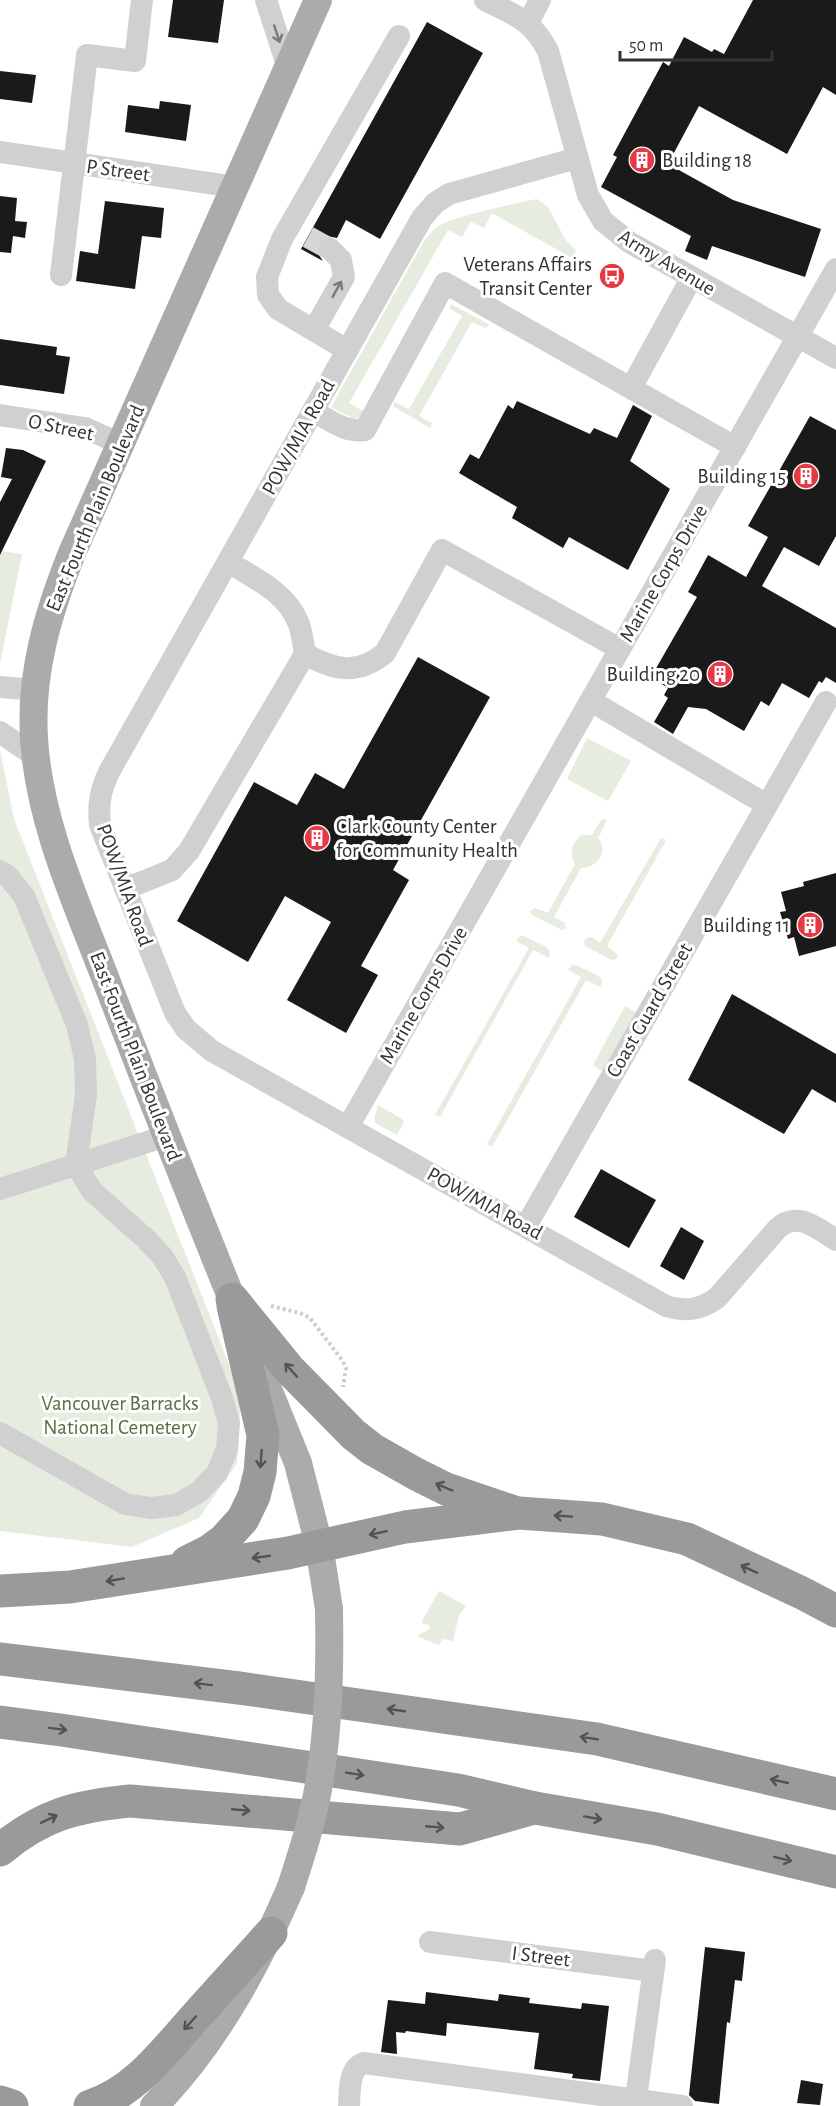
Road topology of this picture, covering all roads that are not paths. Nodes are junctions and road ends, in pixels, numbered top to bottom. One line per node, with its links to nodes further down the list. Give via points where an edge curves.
1 (142, 0): 11 (street, via 135,61 87,55)
2 (266, 0): 8 (street, one-way to 8)
3 (318, 0): 8 (main road, East Fourth Plain Boulevard)
4 (485, 0): 6 (street, Army Avenue)
5 (540, 0): 6 (street)
6 (528, 22): 10 (street, Army Avenue, via 548,51)
7 (399, 36): 17 (street, via 299,232 267,277 268,295 278,309)
8 (288, 68): 12 (main road, East Fourth Plain Boulevard)
9 (0, 153): 11 (street, P Street)
10 (577, 158): 16 (street, Army Avenue, via 588,195 603,221 630,242); 19 (street, POW/MIA Road, via 449,194 435,203 422,218)
11 (75, 164): 12 (street, P Street); 15 (street)
12 (235, 188): 24 (main road, East Fourth Plain Boulevard)
13 (330, 249): 17 (street, one-way to 13, via 344,276 341,260)
14 (836, 269): 18 (street, Marine Corps Drive)
15 (62, 275)
16 (692, 277): 18 (street, Army Avenue); 21 (street)
17 (314, 330): 19 (street)
18 (797, 336): 20 (street, Army Avenue); 25 (street, Marine Corps Drive)
19 (347, 350): 22 (street, POW/MIA Road)
20 (836, 358)
21 (631, 388): 22 (street, via 445,283 365,430 354,432); 25 (street)
22 (313, 411): 26 (street, POW/MIA Road)
23 (0, 415): 24 (street, O Street, via 86,428)
24 (121, 444): 30 (main road, East Fourth Plain Boulevard, via 54,601)
25 (735, 447): 27 (street, Marine Corps Drive)
26 (228, 562): 28 (street, via 288,603 299,622); 37 (street, POW/MIA Road, via 102,787 98,804 100,825)
27 (620, 649): 28 (street, via 442,550 385,653 360,667 340,668); 31 (street, Marine Corps Drive)
28 (305, 654): 37 (street, via 189,851 172,870)
29 (0, 687): 30 (street)
30 (35, 690): 34 (main road, East Fourth Plain Boulevard)
31 (591, 700): 35 (street); 38 (street, Marine Corps Drive)
32 (826, 702): 35 (street, Coast Guard Street)
33 (0, 732): 34 (street)
34 (36, 757): 39 (main road, East Fourth Plain Boulevard, via 46,811 68,880)
35 (767, 805): 42 (street, Coast Guard Street)
36 (0, 871): 40 (street, via 24,896 77,1025 85,1059 86,1095)
37 (125, 889): 38 (street, POW/MIA Road, via 166,994 186,1029 212,1051)
38 (348, 1127): 42 (street, POW/MIA Road)
39 (166, 1136): 40 (street); 44 (main road, East Fourth Plain Boulevard)
40 (76, 1165): 41 (street); 45 (street, via 93,1191 146,1239 175,1277 222,1398 229,1423 227,1449 217,1473 199,1492 177,1505 151,1508 125,1504)
41 (0, 1189)
42 (526, 1226): 43 (street, POW/MIA Road, via 679,1310 705,1306 717,1298 788,1221 802,1220)
43 (836, 1240)
44 (232, 1299): 46 (highway, one-way to 44, via 446,1489 372,1449 289,1369); 47 (main road, East Fourth Plain Boulevard, via 298,1463); 48 (highway, one-way to 48, via 263,1435 260,1472 243,1519 209,1551)
45 (0, 1433)
46 (519, 1513): 47 (highway, one-way to 47, via 405,1527); 50 (highway, one-way to 46, via 687,1539 602,1519)
47 (319, 1545): 48 (highway, one-way to 48); 57 (main road, East Fourth Plain Boulevard, bridge, via 329,1609 329,1689 319,1785 291,1887)
48 (172, 1570): 49 (highway, one-way to 49, via 70,1587)
49 (0, 1591)
50 (836, 1611)
51 (0, 1659): 53 (highway, one-way to 51, via 597,1739)
52 (0, 1722): 54 (highway, one-way to 54, via 458,1790)
53 (836, 1794)
54 (535, 1808): 55 (highway, one-way to 54, via 16,1836 67,1810 130,1801 460,1829); 56 (highway, one-way to 56, via 657,1829)
55 (0, 1850)
56 (836, 1872)
57 (271, 1933): 62 (highway, one-way to 62, via 149,2067 121,2091); 63 (main road, East Fourth Plain Boulevard, via 221,2023)
58 (430, 1942): 60 (street, I Street, via 654,1965)
59 (0, 2102): 61 (highway)
60 (635, 2103): 64 (street, via 364,2063 353,2072); 65 (street)
61 (12, 2106)
62 (90, 2106)
63 (154, 2106)
64 (349, 2106)
65 (682, 2106)

